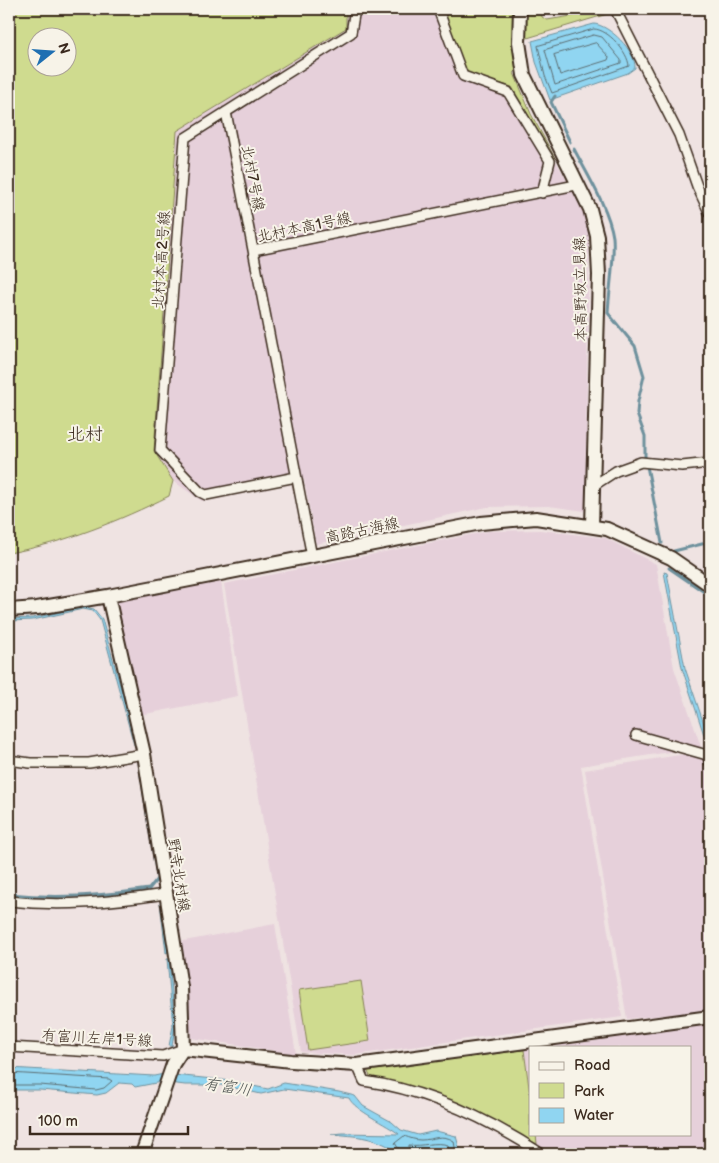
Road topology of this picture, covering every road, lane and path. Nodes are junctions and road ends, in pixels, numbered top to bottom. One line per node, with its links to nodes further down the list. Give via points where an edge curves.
1 (355, 9): 5 (street, 北村本高2号線, via 352,33)
2 (438, 9): 7 (street, via 463,76 508,92 550,161)
3 (520, 9): 6 (street, 本高野坂立見線, via 519,42 524,76)
4 (615, 9): 8 (street, via 679,135)
5 (226, 112): 9 (street, 北村7号線); 11 (street, 北村本高2号線, via 185,138 160,450 206,495)
6 (576, 185): 7 (street, 北村本高1号線); 12 (street, 本高野坂立見線, via 590,208 597,236 599,275)
7 (542, 193): 9 (street, 北村本高1号線)
8 (710, 214)
9 (253, 250): 11 (street, 北村本高1号線)
10 (710, 463): 12 (street, via 682,466 641,462 616,471)
11 (296, 477): 14 (street, 北村本高1号線)
12 (593, 486): 13 (street, 本高野坂立見線)
13 (592, 526): 14 (street, 高路古海線, via 536,518 481,523); 15 (street, 高路古海線, via 671,558)
14 (312, 557): 16 (street, 高路古海線)
15 (710, 585)
16 (108, 596): 17 (street, 高路古海線); 19 (street, 野寺北村線)
17 (9, 610)
18 (636, 736): 21 (street, via 708,755)
19 (144, 754): 20 (street, via 88,764); 22 (street, 野寺北村線)
20 (9, 760)
21 (710, 763)
22 (165, 894): 23 (street, via 96,904); 26 (street, 野寺北村線, via 181,988)
23 (9, 901)
24 (710, 1017): 27 (street)
25 (9, 1047): 26 (street, 有富川左岸1号線, via 163,1056)
26 (183, 1049): 27 (street); 28 (street, via 173,1064)
27 (357, 1065): 29 (street, via 364,1081 399,1088 457,1109)
28 (142, 1154)
29 (542, 1154)

